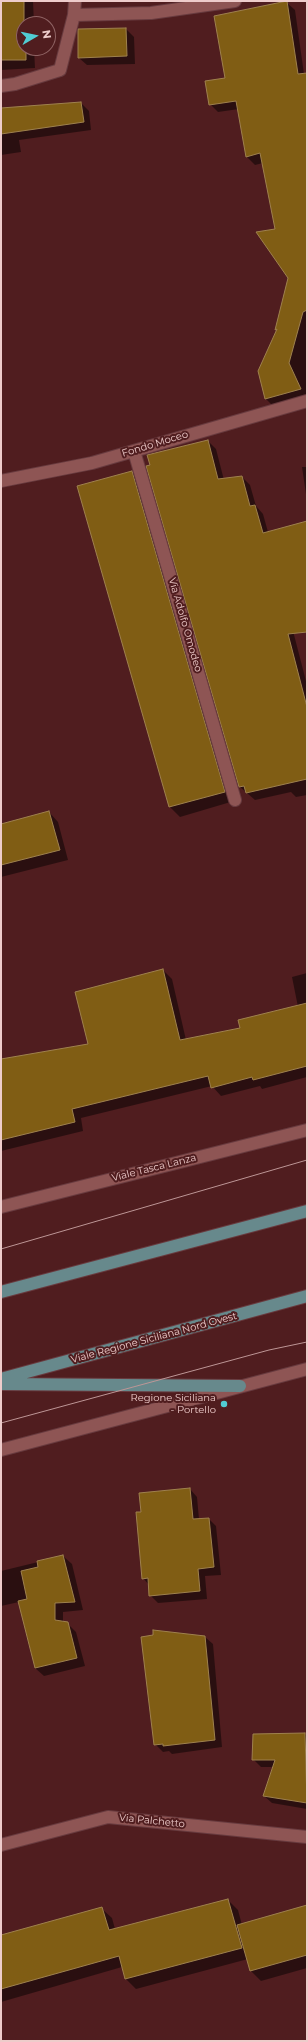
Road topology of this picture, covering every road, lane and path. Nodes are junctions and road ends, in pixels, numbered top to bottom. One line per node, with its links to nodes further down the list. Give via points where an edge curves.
1 (75, 1): 4 (street)
2 (236, 1): 3 (street)
3 (151, 7): 4 (street)
4 (74, 15): 5 (street, via 60,70)
5 (1, 86)
6 (307, 401): 7 (street, Fondo Moceo)
7 (134, 450): 8 (street, Fondo Moceo, via 92,463); 9 (street, Via Adolfo Omodeo)
8 (1, 481)
9 (235, 800)
10 (307, 1130): 11 (street, Viale Tasca Lanza)
11 (1, 1207)
12 (307, 1211): 13 (main road)
13 (1, 1292)
14 (307, 1296): 16 (main road, Viale Regione Siciliana Nord Ovest)
15 (307, 1369): 18 (street)
16 (1, 1379)
17 (1, 1384): 18 (main road)
18 (240, 1386): 19 (street)
19 (1, 1450)
20 (307, 1837): 21 (street, Via Palchetto, via 108,1817)
21 (1, 1845)

